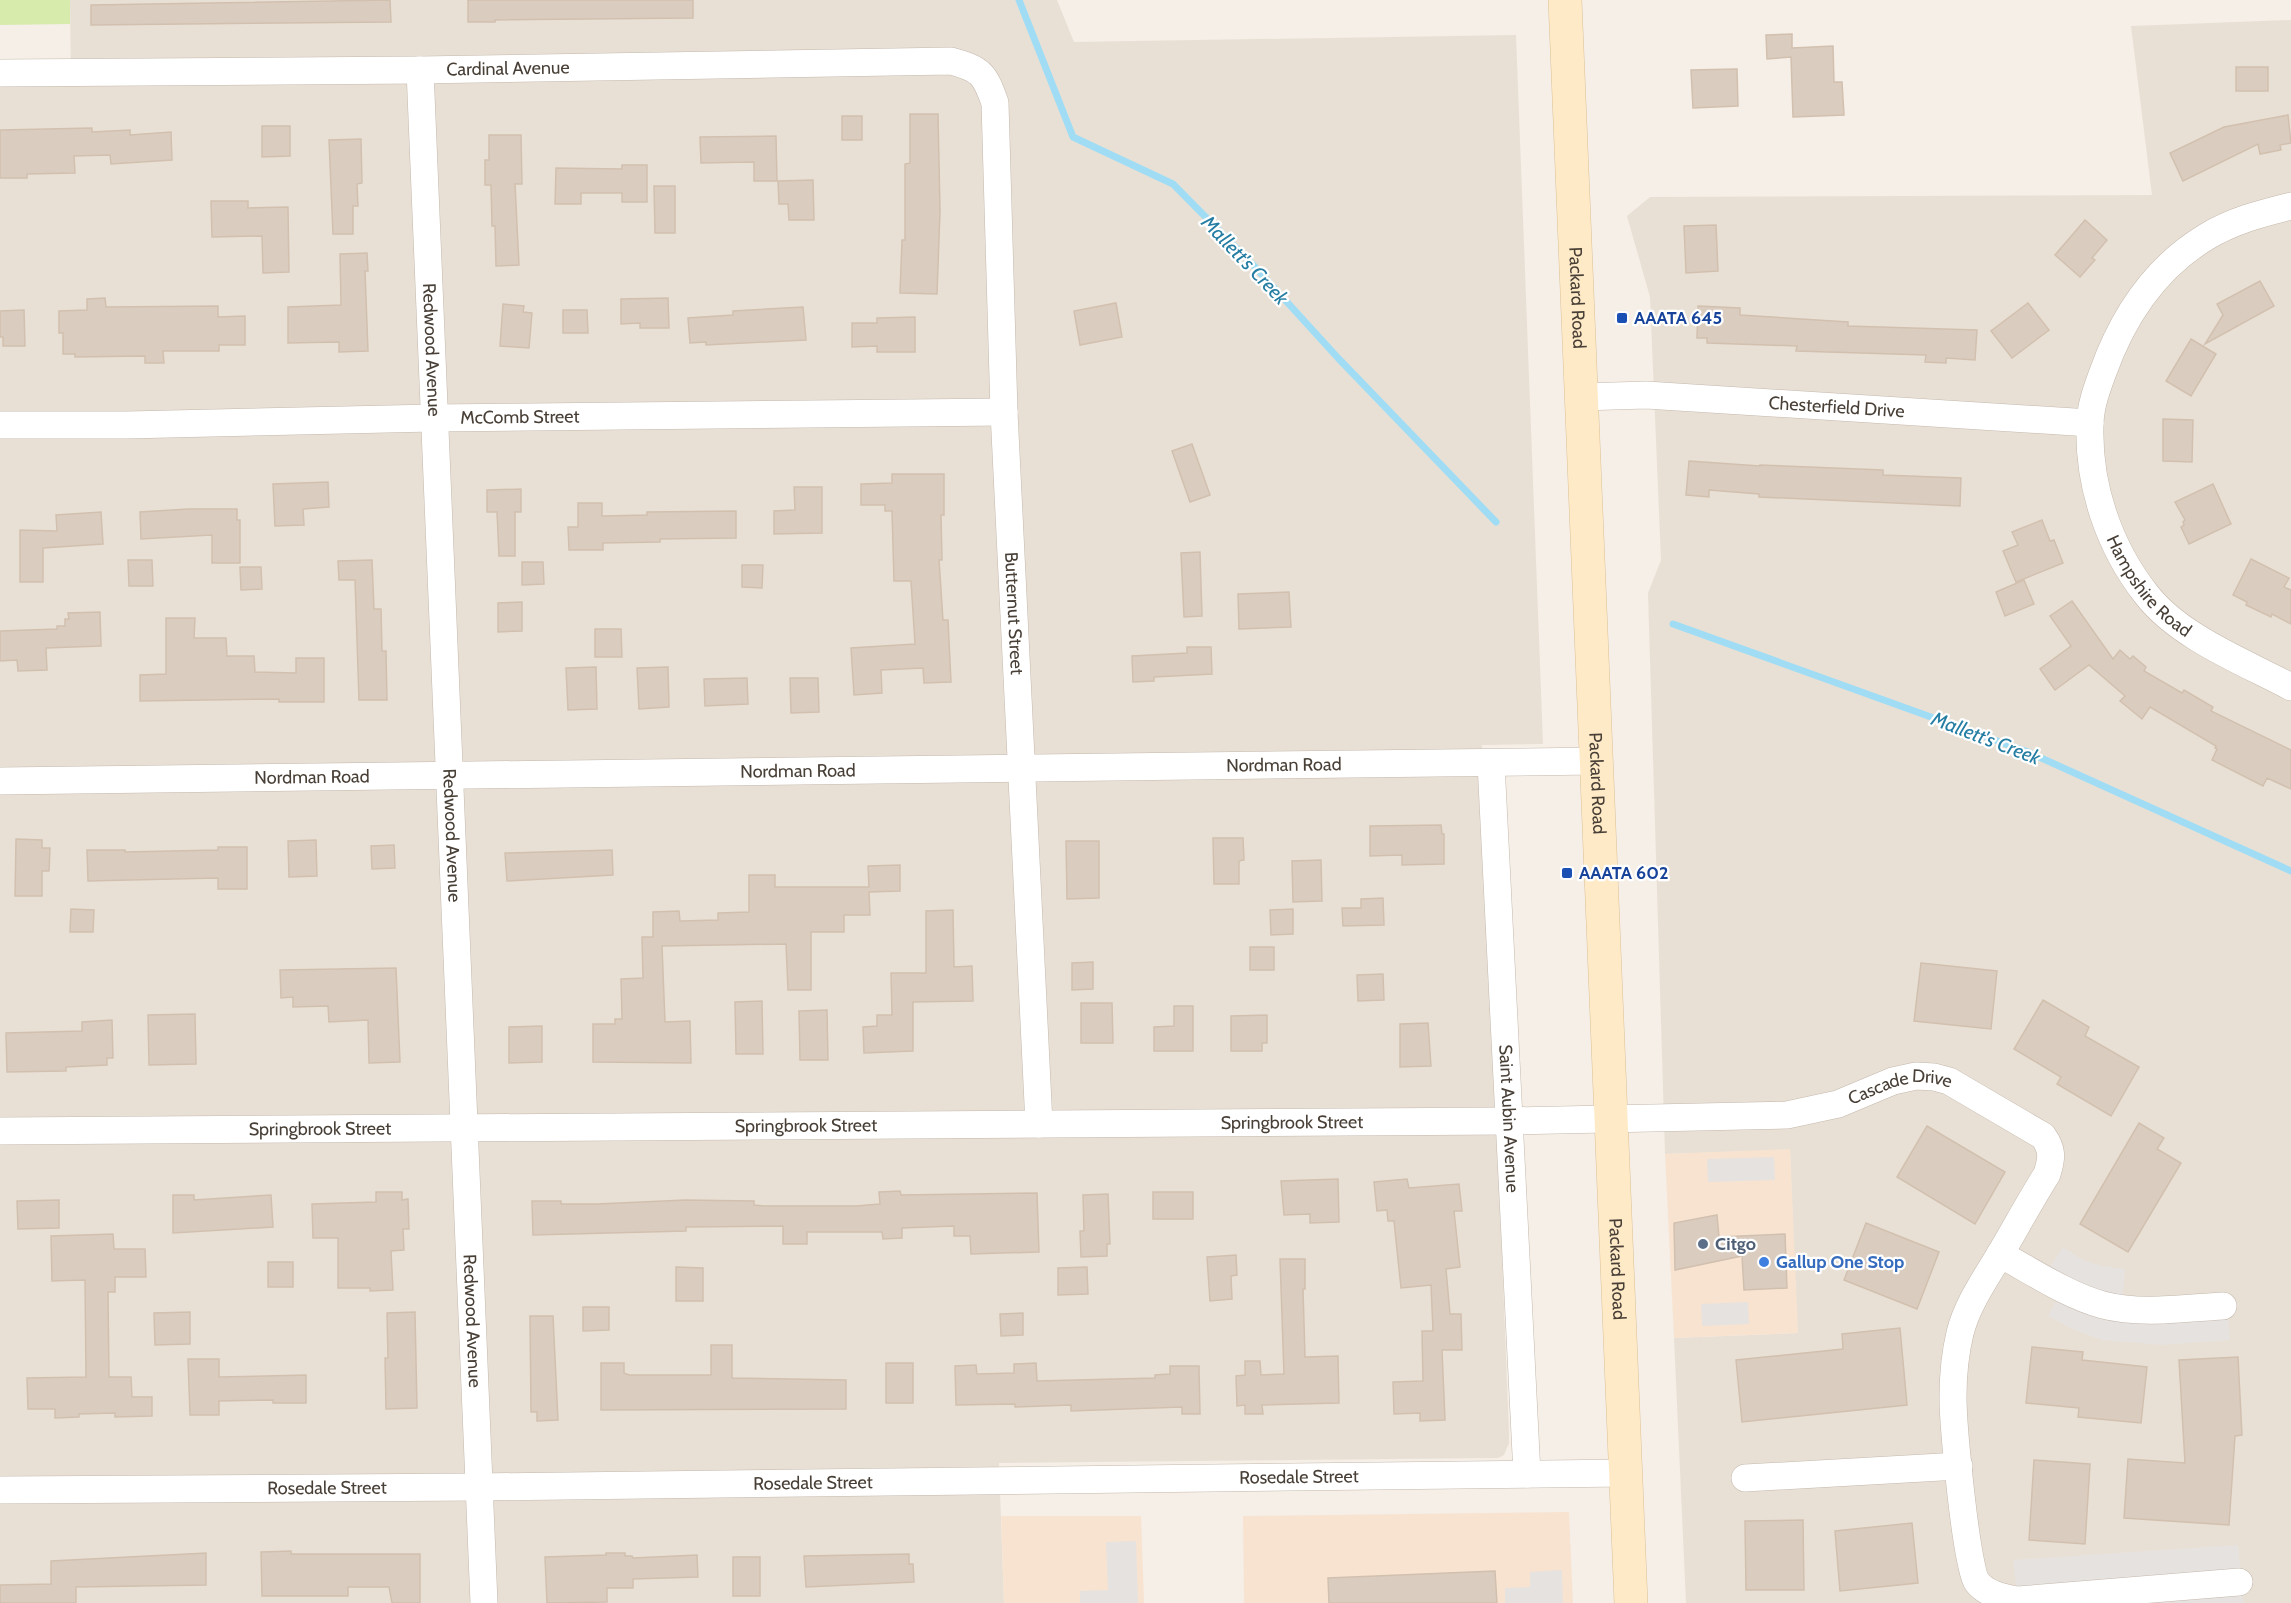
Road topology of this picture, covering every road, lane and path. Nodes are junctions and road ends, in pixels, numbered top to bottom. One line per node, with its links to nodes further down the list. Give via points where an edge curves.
1 (1565, 0): 6 (main road, Packard Road)
2 (420, 70): 3 (street, Cardinal Avenue); 4 (street, Cardinal Avenue, via 951,61 972,66 988,81); 8 (street, Redwood Avenue)
3 (0, 73)
4 (995, 103): 7 (street, Butternut Street)
5 (2291, 206): 9 (street, Hampshire Road, via 2260,213 2205,237 2159,274 2130,311 2109,354)
6 (1582, 397): 9 (street, Chesterfield Drive, via 1646,395); 12 (main road, Packard Road)
7 (1004, 412): 8 (street, McComb Street); 14 (street, Butternut Street)
8 (433, 418): 10 (street, McComb Street); 15 (street, Redwood Avenue)
9 (2090, 423): 11 (street, Hampshire Road, via 2092,463 2107,524 2121,556 2147,596 2174,623)
10 (0, 425)
11 (2291, 687)
12 (1597, 761): 13 (street, Nordman Road); 17 (main road, Packard Road)
13 (1491, 763): 14 (street, Nordman Road); 18 (street, Saint Aubin Avenue)
14 (1022, 769): 15 (street, Nordman Road); 19 (street, Butternut Street)
15 (449, 775): 16 (street, Nordman Road); 20 (street, Redwood Avenue)
16 (0, 780)
17 (1612, 1118): 18 (street, Springbrook Street); 22 (street, Cascade Drive, via 1787,1115 1838,1104 1893,1081 1916,1076 1949,1081 2043,1136 2050,1146 2052,1159 2047,1174); 25 (main road, Packard Road)
18 (1508, 1121): 19 (street, Springbrook Street); 26 (street, Saint Aubin Avenue)
19 (1039, 1124): 20 (street, Springbrook Street)
20 (464, 1128): 21 (street, Springbrook Street); 28 (street, Redwood Avenue)
21 (0, 1131)
22 (2000, 1254): 23 (street, via 2073,1293 2105,1305 2147,1310); 24 (street, Cascade Drive, via 1969,1306 1960,1333 1953,1399)
23 (2223, 1306)
24 (1959, 1466): 27 (street); 31 (street, Cascade Drive, via 1970,1564 1977,1582 1990,1593 2018,1600)
25 (1626, 1473): 26 (street, Rosedale Street); 33 (main road, Packard Road)
26 (1527, 1474): 28 (street, Rosedale Street)
27 (1745, 1478)
28 (478, 1487): 29 (street, Rosedale Street); 32 (street, Redwood Avenue)
29 (0, 1491)
30 (2238, 1582): 31 (street, Cascade Drive)
31 (2083, 1599)
32 (484, 1603)
33 (1631, 1603)

